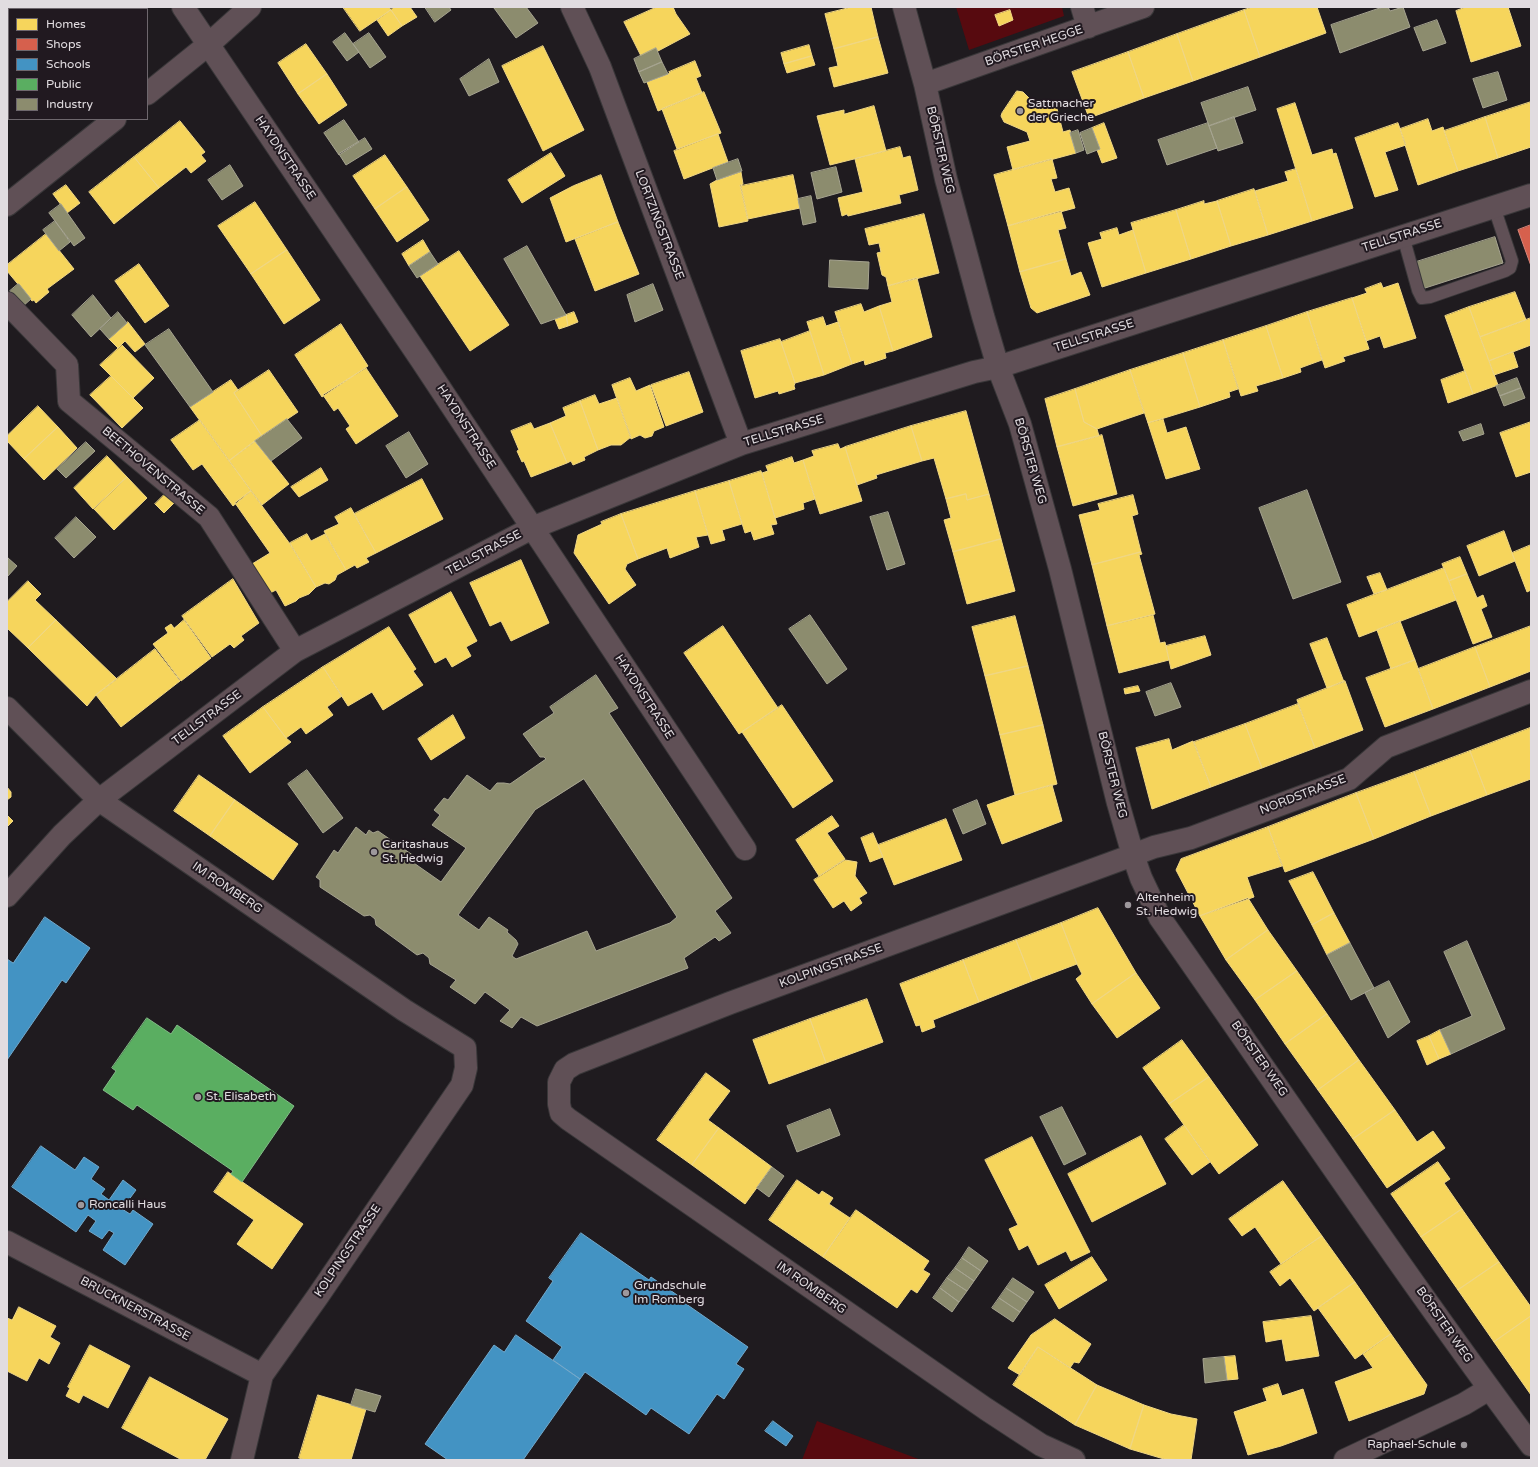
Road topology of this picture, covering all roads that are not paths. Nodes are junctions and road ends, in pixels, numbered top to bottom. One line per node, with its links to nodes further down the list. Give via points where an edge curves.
1 (183, 7): 7 (street, HAYDNSTRASSE)
2 (250, 7): 7 (street)
3 (572, 7): 17 (street, LORTZINGSTRASSE, via 600,67)
4 (904, 7): 8 (street, BÖRSTER WEG)
5 (1143, 7): 6 (street, BÖRSTER HEGGE)
6 (1085, 17): 8 (street, BÖRSTER HEGGE)
7 (209, 44): 9 (street); 18 (street, HAYDNSTRASSE)
8 (925, 84): 16 (street, BÖRSTER WEG, via 946,179)
9 (148, 93)
10 (114, 120): 12 (street)
11 (1531, 195): 13 (street, TELLSTRASSE)
12 (7, 205)
13 (1494, 207): 14 (street, TELLSTRASSE); 14 (lane, via 1512,261 1510,268 1430,297 1422,298 1418,290)
14 (1403, 236): 16 (street, TELLSTRASSE)
15 (7, 303): 19 (street, BEETHOVENSTRASSE, via 67,365 69,401 209,517)
16 (998, 367): 17 (street, TELLSTRASSE, via 974,372); 24 (street, BÖRSTER WEG, via 1020,424)
17 (741, 444): 18 (street, TELLSTRASSE)
18 (532, 528): 19 (street, TELLSTRASSE); 23 (street, HAYDNSTRASSE)
19 (296, 651): 22 (street, TELLSTRASSE)
20 (1531, 691): 24 (street, NORDSTRASSE, via 1386,747 1350,779 1191,838)
21 (7, 708): 22 (street, IM ROMBERG)
22 (99, 800): 25 (street, TELLSTRASSE, via 62,835); 26 (street, IM ROMBERG, via 404,1010)
23 (745, 849)
24 (1133, 855): 27 (street, KOLPINGSTRASSE, via 730,1003 574,1064 565,1070 559,1082); 30 (street, BÖRSTER WEG, via 1160,918)
25 (7, 896)
26 (465, 1048): 29 (street, KOLPINGSTRASSE, via 466,1068 462,1085)
27 (559, 1104): 33 (street, IM ROMBERG, via 561,1113 568,1119 640,1170 986,1409 1040,1445)
28 (7, 1242): 29 (street, BRUCKNERSTRASSE)
29 (262, 1375): 32 (street, KOLPINGSTRASSE)
30 (1490, 1389): 31 (street, BÖRSTER WEG); 34 (street, via 1464,1404)
31 (1531, 1445)
32 (242, 1460)
33 (1074, 1460)
34 (1345, 1460)

